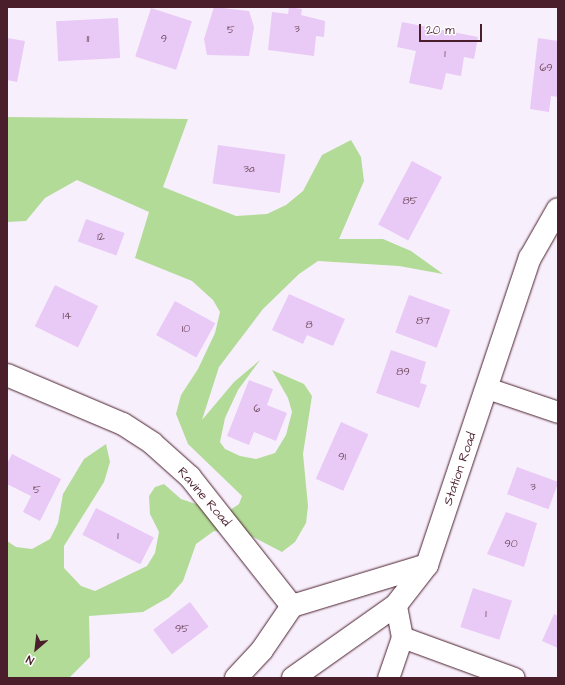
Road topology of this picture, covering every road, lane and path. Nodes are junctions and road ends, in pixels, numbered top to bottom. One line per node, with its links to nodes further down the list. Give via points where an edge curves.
1 (558, 209): 3 (street, Station Road, via 530,258)
2 (7, 375): 7 (street, Ravine Road, via 122,424 152,443 190,477)
3 (487, 388): 4 (street); 5 (street, Station Road)
4 (558, 412)
5 (427, 565): 6 (street, Station Road); 7 (street)
6 (396, 605): 8 (street); 10 (street, Station Road)
7 (292, 606): 9 (street, via 262,650)
8 (402, 637): 11 (street); 12 (street)
9 (236, 678)
10 (293, 678)
11 (388, 678)
12 (514, 678)

